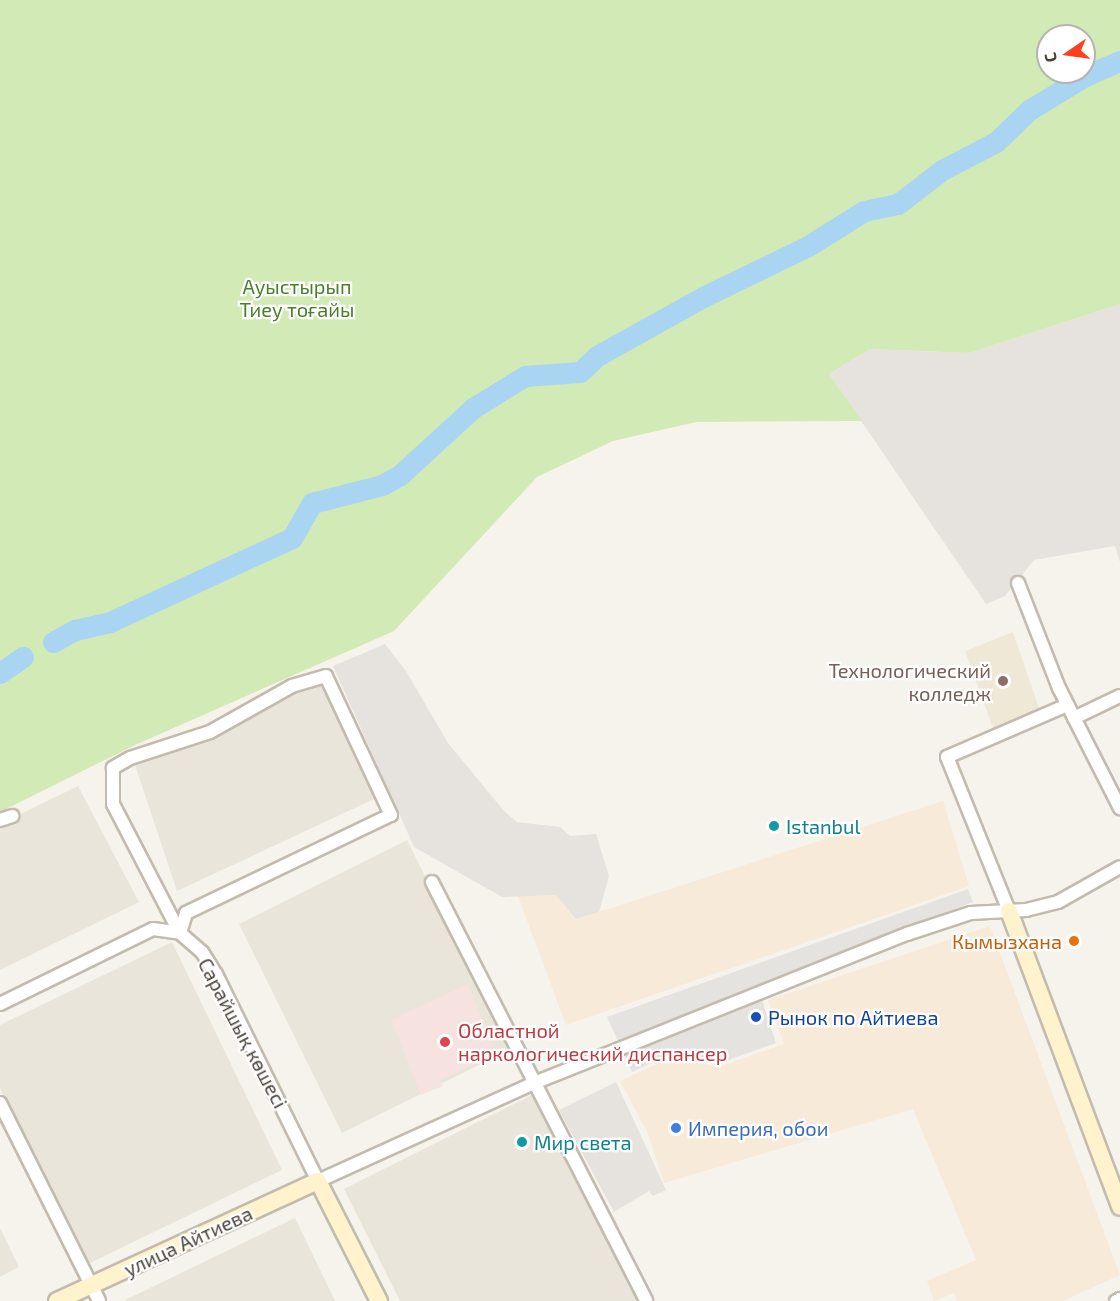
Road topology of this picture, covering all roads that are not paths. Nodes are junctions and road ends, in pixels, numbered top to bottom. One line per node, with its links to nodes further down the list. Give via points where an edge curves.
1 (1018, 583): 3 (street)
2 (1120, 696): 4 (street)
3 (1067, 705): 4 (street); 8 (street, via 947,757)
4 (1074, 718): 5 (street)
5 (1120, 808)
6 (1120, 867): 8 (street, via 1058,902)
7 (432, 882): 11 (street)
8 (1009, 911): 11 (street, via 970,913 907,934); 14 (street)
9 (180, 933): 9 (street, Сарайшық көшесі, via 113,804 113,768 130,758 210,732 292,686 326,676 391,815 186,913); 10 (street, via 153,929); 13 (street, Сарайшық көшесі, via 202,952 216,974)
10 (0, 1004)
11 (534, 1083): 13 (street); 20 (street)
12 (0, 1102): 15 (street)
13 (318, 1181): 15 (street, улица Айтиева); 19 (street, Сарайшық көшесі)
14 (1120, 1207)
15 (92, 1285): 17 (street, улица Айтиева); 18 (street)
16 (1120, 1299): 21 (street)
17 (57, 1301)
18 (99, 1301)
19 (379, 1301)
20 (646, 1301)
21 (1116, 1301)

